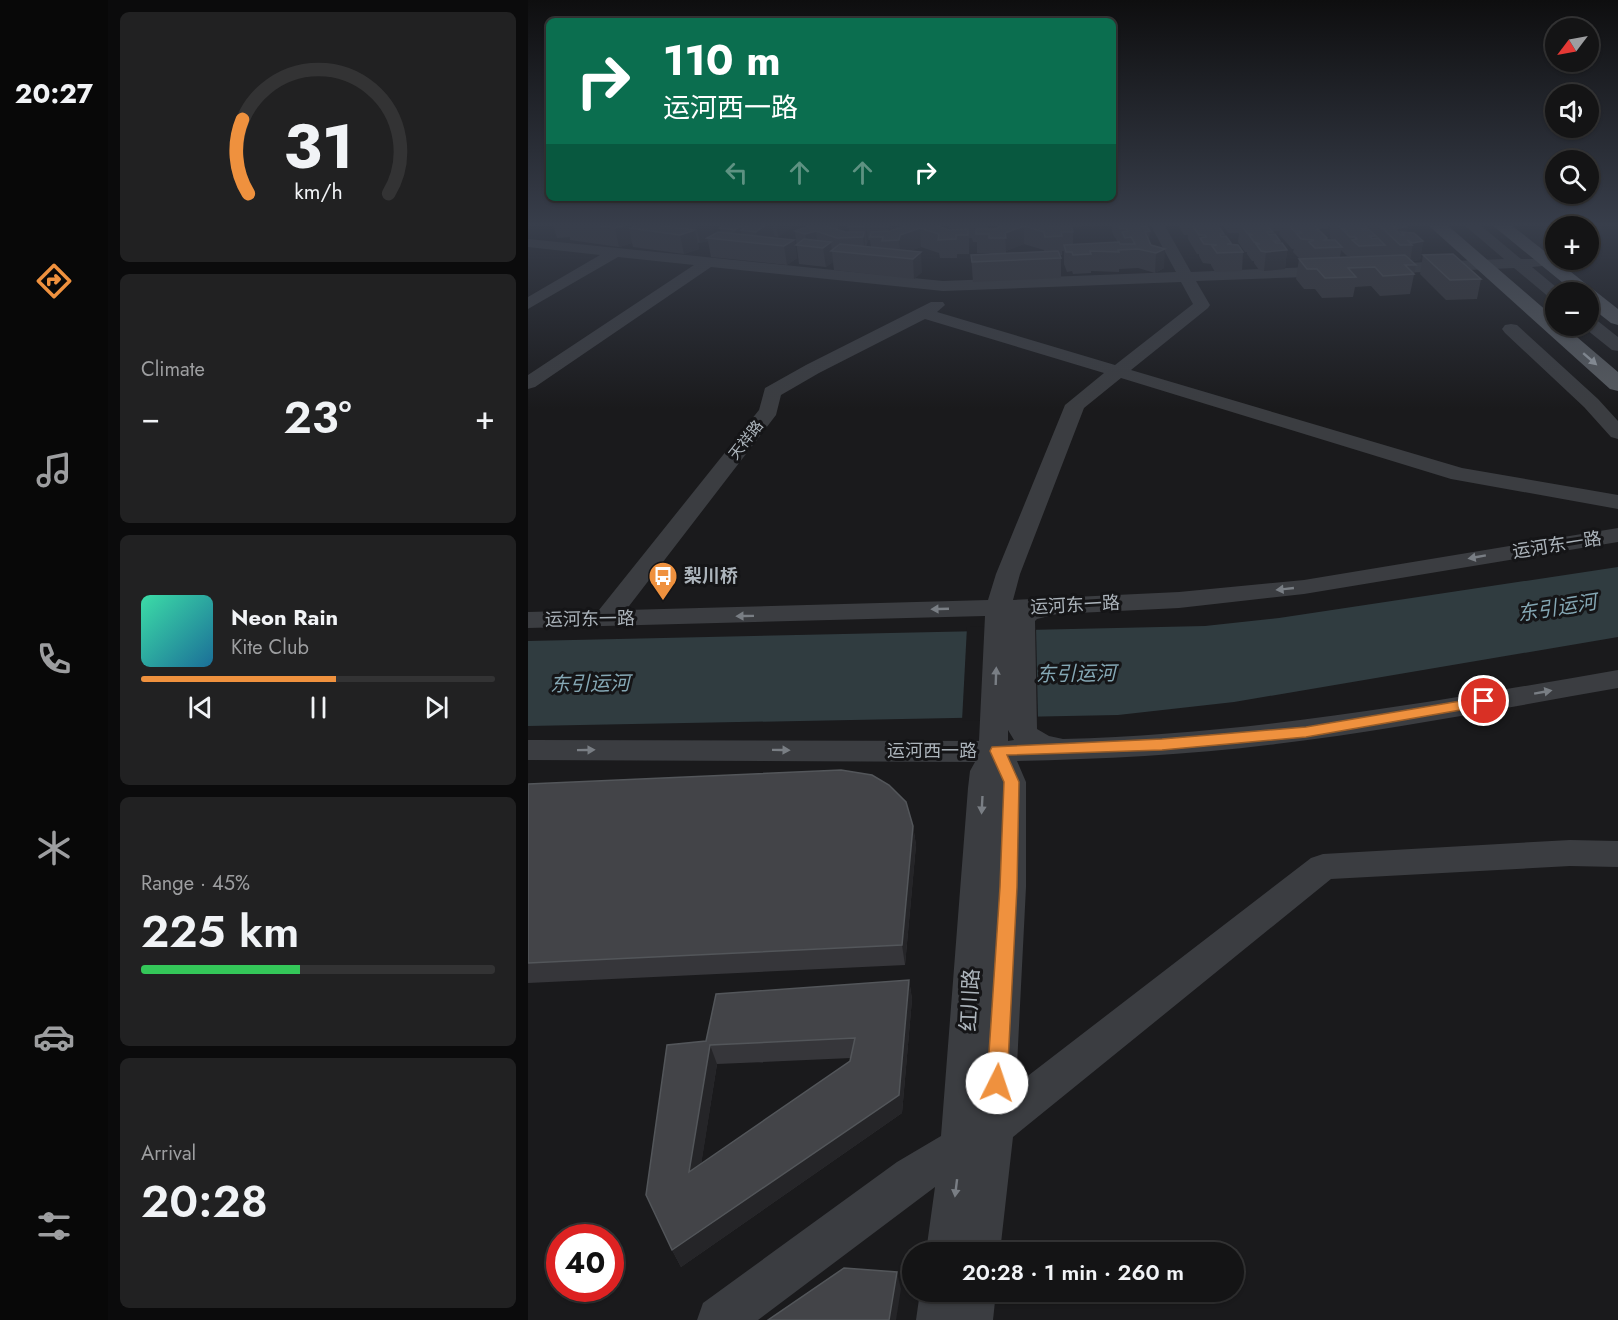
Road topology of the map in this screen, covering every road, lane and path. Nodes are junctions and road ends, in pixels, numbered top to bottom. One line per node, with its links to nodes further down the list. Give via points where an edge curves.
1 (559, 286): 8 (street)
2 (673, 286): 16 (street)
3 (939, 286): 4 (street)
4 (943, 286): 5 (street); 10 (street, via 937,305)
5 (954, 286)
6 (1192, 286): 15 (street, via 1202,305)
7 (1506, 286): 17 (main road, one-way to 17)
8 (528, 304)
9 (1599, 304): 11 (main road)
10 (923, 313): 15 (street); 21 (street, 天祥路, via 772,392 769,411)
11 (1618, 319)
12 (1511, 328): 18 (street)
13 (1599, 331): 14 (street)
14 (1618, 346)
15 (1118, 371): 19 (street, via 1459,474); 23 (street, via 1075,405 1008,574)
16 (528, 383)
17 (1618, 384)
18 (1618, 433)
19 (1618, 502)
20 (1618, 535): 23 (street, 运河东一路, one-way to 23, via 1304,587 1179,600 1066,606 1028,613 1022,621)
21 (606, 619): 22 (street, 运河东一路); 23 (street, 运河东一路, one-way to 21)
22 (528, 620)
23 (1006, 620): 25 (street)
24 (1618, 679): 25 (street, 运河西一路, one-way to 24, via 1068,749 1162,745 1306,732)
25 (1004, 734): 26 (street, 运河西一路, one-way to 25); 28 (street, 红川路, via 1011,782 1009,887)
26 (528, 750)
27 (1618, 854): 28 (street, via 1570,853 1323,867)
28 (978, 1137): 29 (street, 红川路, one-way to 29); 30 (street, 红川路); 33 (street, via 912,1177)
29 (951, 1242)
30 (978, 1242)
31 (942, 1302): 34 (street)
32 (972, 1302): 35 (street)
33 (720, 1320)
34 (939, 1320)
35 (970, 1320)

